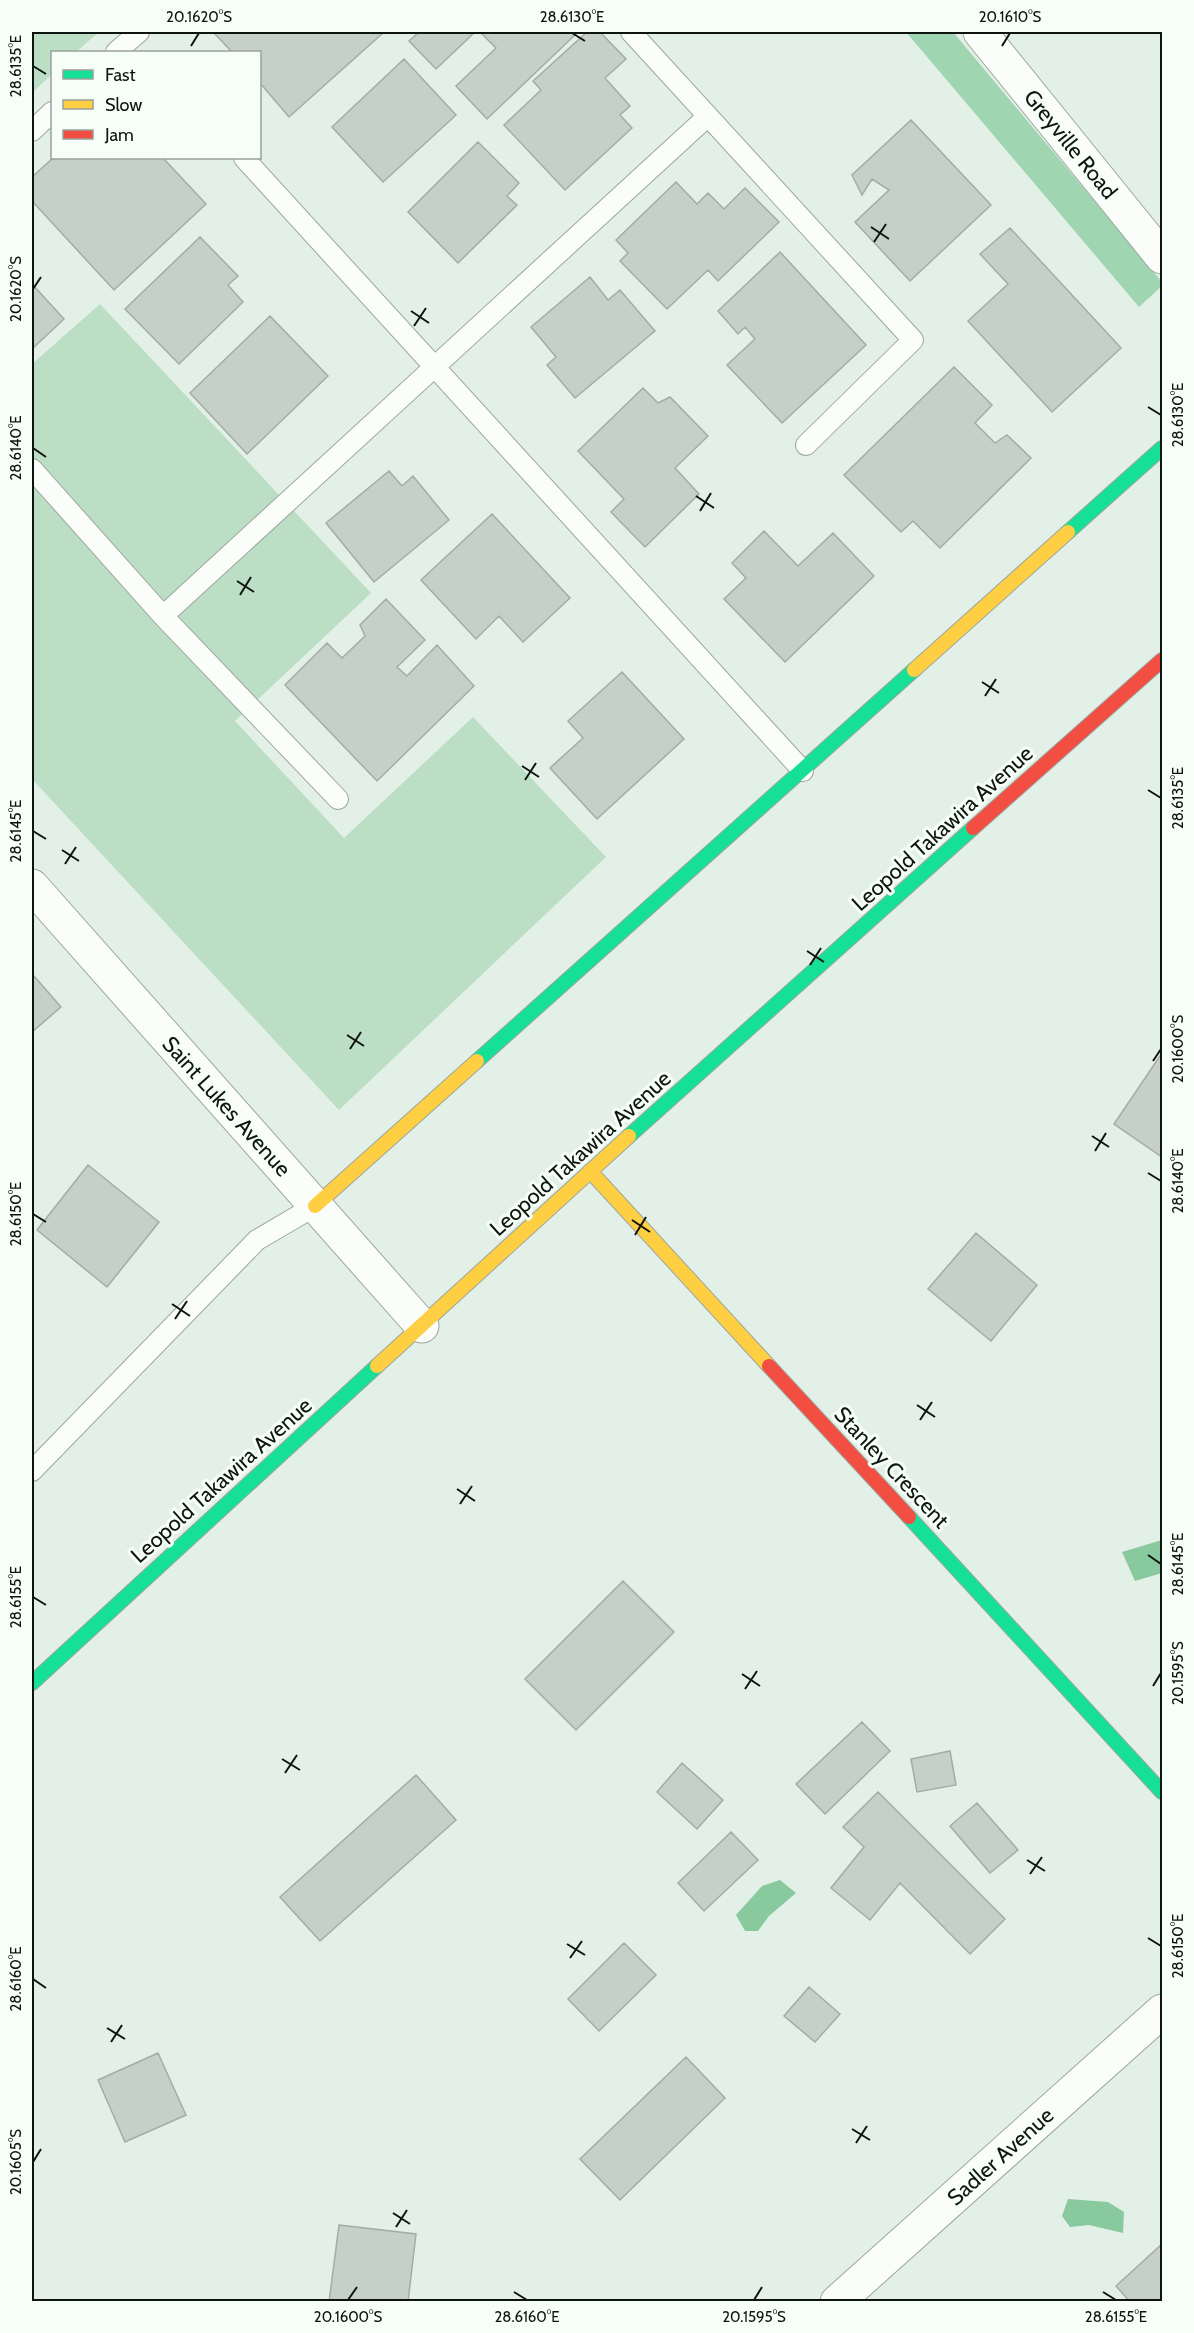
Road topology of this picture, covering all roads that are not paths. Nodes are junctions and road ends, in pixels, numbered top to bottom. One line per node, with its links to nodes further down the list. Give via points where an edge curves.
1 (631, 32): 6 (lane)
2 (980, 32): 9 (street, Greyville Road)
3 (138, 41): 4 (lane)
4 (118, 51)
5 (51, 113): 7 (lane)
6 (708, 116): 10 (lane); 11 (lane, via 913,340)
7 (32, 132)
8 (245, 159): 10 (lane)
9 (1162, 257)
10 (435, 366): 14 (lane); 16 (lane)
11 (806, 445)
12 (1162, 448): 16 (main road)
13 (32, 469): 14 (lane)
14 (163, 616): 17 (lane)
15 (1162, 660): 19 (main road, Leopold Takawira Avenue)
16 (803, 771): 20 (main road)
17 (338, 799)
18 (32, 886): 20 (street, Saint Lukes Avenue)
19 (590, 1172): 21 (main road, Leopold Takawira Avenue); 24 (main road, Stanley Crescent)
20 (315, 1206): 21 (street, Saint Lukes Avenue); 22 (lane, via 257,1240)
21 (422, 1326): 23 (main road, Leopold Takawira Avenue)
22 (32, 1471)
23 (32, 1683)
24 (1162, 1792)
25 (1162, 2011): 26 (street, Sadler Avenue)
26 (837, 2301)

